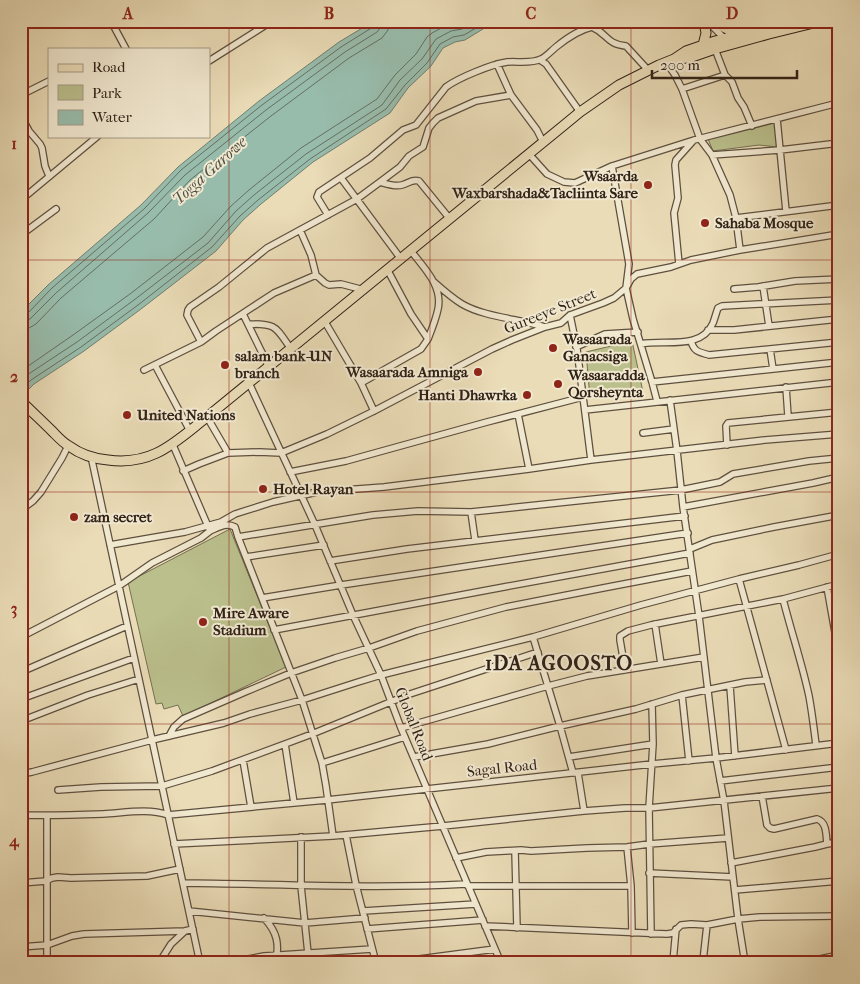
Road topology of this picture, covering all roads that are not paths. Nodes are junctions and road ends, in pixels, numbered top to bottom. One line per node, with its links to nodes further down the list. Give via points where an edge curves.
1 (111, 21): 10 (street)
2 (272, 21): 12 (street)
3 (704, 21): 9 (main road)
4 (709, 21): 7 (main road); 8 (street)
5 (792, 21): 7 (main road)
6 (822, 21): 8 (main road)
7 (744, 34): 8 (main road)
8 (726, 42): 9 (main road); 11 (main road)
9 (703, 45): 14 (main road)
10 (125, 48)
11 (715, 49): 14 (main road, via 689,58); 17 (street)
12 (210, 60)
13 (540, 60): 15 (street); 16 (street, via 568,37 592,27 612,43 626,46); 23 (street)
14 (670, 60): 16 (main road); 19 (street)
15 (497, 64): 21 (street); 38 (street, via 453,82 416,125 403,130)
16 (648, 70): 23 (main road)
17 (725, 76): 19 (street); 26 (street, via 732,82)
18 (48, 82): 20 (street)
19 (682, 89): 30 (street)
20 (21, 95)
21 (511, 95): 31 (street); 39 (street, via 476,101 438,118 429,128 423,147)
22 (838, 102): 25 (street)
23 (580, 112): 31 (main road)
24 (21, 116): 27 (street)
25 (777, 119): 26 (street); 33 (street)
26 (752, 126): 30 (street)
27 (29, 131): 28 (street); 37 (street, via 40,144)
28 (21, 135)
29 (96, 138): 37 (street)
30 (697, 140): 35 (street); 36 (street); 54 (street, via 676,160 678,198 674,212)
31 (543, 142): 34 (main road)
32 (839, 143): 33 (street)
33 (780, 150): 35 (street); 44 (street)
34 (529, 154): 36 (street, via 547,174 564,182 575,183); 47 (main road)
35 (712, 155): 46 (street)
36 (612, 166): 60 (street, via 629,264)
37 (49, 176): 41 (street)
38 (341, 178): 40 (street); 45 (street, via 317,194)
39 (380, 182): 40 (street); 47 (street, via 398,185 419,181)
40 (357, 199): 45 (street); 53 (street)
41 (21, 200)
42 (839, 205): 44 (street)
43 (56, 209): 50 (street)
44 (786, 211): 46 (street)
45 (328, 215): 48 (street)
46 (736, 218): 51 (street)
47 (450, 219): 52 (main road)
48 (300, 230): 56 (street); 76 (street, via 268,248 190,307 187,315)
49 (839, 234): 51 (street, Gureeye Street)
50 (21, 235)
51 (740, 250): 54 (street, Gureeye Street)
52 (411, 251): 53 (main road); 58 (street)
53 (401, 259): 55 (main road)
54 (679, 264): 60 (street, Gureeye Street, via 637,274)
55 (387, 269): 62 (main road); 74 (street)
56 (316, 275): 62 (street, via 329,285 342,284); 65 (street, via 274,293)
57 (839, 279): 59 (street)
58 (434, 282): 71 (street, via 462,304 476,310); 74 (street, via 439,304)
59 (762, 286): 61 (street); 64 (street)
60 (626, 288): 66 (street, Gureeye Street, via 614,298); 73 (street)
61 (734, 289)
62 (364, 290): 68 (main road)
63 (839, 300): 64 (street)
64 (765, 304): 70 (street); 72 (street, via 722,306)
65 (243, 314): 69 (street); 76 (street)
66 (570, 315): 71 (street, Gureeye Street); 79 (street)
67 (839, 319): 70 (street)
68 (325, 322): 80 (main road); 90 (street)
69 (248, 324): 80 (street, via 272,326); 84 (street)
70 (769, 326): 72 (street)
71 (545, 327): 97 (street, Gureeye Street, via 492,349)
72 (708, 330): 75 (street)
73 (638, 332): 78 (street); 79 (street, via 605,334)
74 (428, 339): 90 (street, via 421,349)
75 (691, 341): 78 (street); 81 (street, via 697,352 709,355)
76 (201, 342): 83 (street)
77 (839, 342): 81 (street)
78 (641, 344): 87 (street)
79 (576, 346): 92 (street)
80 (291, 349): 84 (main road)
81 (770, 350): 85 (street)
82 (839, 362): 85 (street)
83 (155, 365): 86 (street); 103 (street)
84 (269, 367): 89 (main road)
85 (773, 369): 87 (street)
86 (144, 370)
87 (652, 382): 94 (street)
88 (839, 382): 91 (street)
89 (249, 383): 101 (main road); 111 (street, Global Road)
90 (360, 383): 97 (street)
91 (786, 388): 93 (street); 100 (street)
92 (583, 397): 96 (street); 99 (street)
93 (670, 400): 94 (street); 102 (street)
94 (657, 401): 96 (street)
95 (22, 402): 108 (main road)
96 (585, 410): 114 (street)
97 (374, 411): 111 (street, Gureeye Street)
98 (839, 412): 100 (street)
99 (518, 414): 115 (street); 117 (street, via 346,461)
100 (788, 416): 107 (street, via 728,423)
101 (207, 418): 103 (main road); 110 (street)
102 (674, 429): 104 (street); 109 (street)
103 (190, 431): 106 (main road)
104 (643, 433)
105 (839, 434): 107 (street)
106 (173, 444): 112 (main road, via 154,455 129,461); 116 (street)
107 (727, 445): 109 (street)
108 (68, 446): 112 (main road); 122 (street, via 41,492)
109 (677, 451): 114 (street); 119 (street)
110 (228, 453): 111 (street); 116 (street)
111 (281, 453): 117 (street, Global Road)
112 (90, 456): 131 (street)
113 (839, 458): 119 (street, via 733,474 720,482)
114 (592, 460): 115 (street)
115 (529, 469): 120 (street)
116 (184, 471): 127 (street)
117 (290, 472): 120 (street, Global Road)
118 (839, 477): 121 (street)
119 (680, 490): 121 (street); 123 (street)
120 (301, 495): 126 (street, Global Road); 127 (street, via 235,514)
121 (683, 507): 124 (street)
122 (21, 510)
123 (471, 512): 126 (street, via 418,511); 130 (street)
124 (685, 516): 128 (street); 130 (street)
125 (839, 516): 133 (street, via 712,540)
126 (315, 525): 129 (street); 132 (street, Global Road)
127 (208, 529): 129 (street, via 230,524 235,527); 131 (street); 141 (street, via 201,538 152,563)
128 (688, 533): 133 (street); 140 (street)
129 (238, 538): 135 (street)
130 (475, 540): 136 (street)
131 (110, 545): 141 (street)
132 (324, 545): 135 (street); 136 (street, Global Road)
133 (690, 551): 137 (street); 147 (street)
134 (839, 554): 138 (street)
135 (246, 557): 144 (street)
136 (330, 561): 140 (street, Global Road)
137 (692, 571): 143 (street); 154 (street, via 506,607 417,631)
138 (739, 579): 143 (street); 146 (street)
139 (839, 584): 142 (street)
140 (340, 585): 144 (street); 147 (street, Global Road)
141 (119, 586): 150 (street); 153 (street)
142 (827, 587): 145 (street); 156 (street)
143 (695, 590): 148 (street); 152 (street)
144 (262, 598): 151 (street)
145 (783, 599): 146 (street); 184 (street, via 809,696)
146 (747, 606): 148 (street); 165 (street)
147 (354, 615): 151 (street); 154 (street, Global Road)
148 (699, 616): 149 (street); 157 (street)
149 (655, 624): 159 (street); 160 (street, via 620,636)
150 (127, 626): 158 (street); 161 (street)
151 (274, 630): 162 (street)
152 (532, 636): 155 (street); 163 (street)
153 (21, 637)
154 (369, 648): 162 (street); 163 (street, Global Road)
155 (538, 652): 166 (street); 172 (street)
156 (839, 655)
157 (704, 657): 159 (street); 168 (street)
158 (134, 658): 164 (street); 170 (street)
159 (661, 664): 160 (street)
160 (625, 669): 166 (street)
161 (21, 672)
162 (291, 673): 171 (street); 178 (street, via 183,719)
163 (381, 676): 171 (street); 172 (street, Global Road)
164 (139, 679): 174 (street); 180 (street)
165 (767, 680): 167 (street); 185 (street)
166 (548, 686): 175 (street); 176 (street)
167 (730, 686): 168 (street); 186 (street)
168 (708, 690): 169 (street); 189 (street)
169 (682, 695): 173 (street); 191 (street)
170 (21, 699)
171 (302, 700): 177 (street); 178 (street)
172 (391, 702): 176 (street, Global Road); 177 (street)
173 (652, 704): 175 (street); 183 (street)
174 (21, 721)
175 (560, 726): 187 (street, via 488,744); 188 (street)
176 (401, 728): 179 (street, Global Road)
177 (312, 734): 182 (street); 192 (street)
178 (169, 736): 180 (street)
179 (405, 737): 187 (street, Global Road); 192 (street)
180 (152, 740): 196 (street); 198 (street)
181 (839, 742): 184 (street, Sagal Road)
182 (285, 744): 190 (street); 205 (street)
183 (653, 744): 188 (street); 193 (street)
184 (816, 745): 185 (street, Sagal Road)
185 (786, 750): 186 (street, Sagal Road)
186 (735, 756): 189 (street, Sagal Road)
187 (414, 757): 200 (street, Global Road)
188 (569, 757): 195 (street)
189 (716, 758): 191 (street, Sagal Road); 197 (street)
190 (243, 760): 198 (street); 206 (street)
191 (688, 761): 193 (street, Sagal Road)
192 (322, 763): 203 (street)
193 (652, 764): 195 (street, Sagal Road); 207 (street)
194 (839, 767): 197 (street)
195 (576, 773): 200 (street, Sagal Road); 208 (street)
196 (21, 774)
197 (720, 781): 204 (street)
198 (162, 786): 201 (street); 210 (street)
199 (839, 788): 202 (street)
200 (427, 789): 203 (street, Sagal Road); 212 (street, Global Road)
201 (58, 790)
202 (762, 796): 204 (street); 220 (street, via 770,828 821,820)
203 (328, 800): 205 (street, Sagal Road); 214 (street)
204 (724, 801): 207 (street); 216 (street)
205 (294, 803): 206 (street, Sagal Road)
206 (251, 807): 210 (street, Sagal Road)
207 (648, 808): 208 (street); 219 (street)
208 (584, 811): 212 (street)
209 (21, 815): 211 (street, Sagal Road)
210 (168, 815): 211 (street, Sagal Road, via 150,812); 218 (street)
211 (47, 816): 228 (street)
212 (443, 826): 213 (street); 223 (street, Global Road)
213 (346, 835): 214 (street); 232 (street)
214 (333, 836): 215 (street)
215 (301, 837): 218 (street); 234 (street)
216 (728, 838): 219 (street); 224 (street)
217 (839, 842): 220 (street)
218 (174, 844): 225 (street)
219 (649, 844): 221 (street); 226 (street)
220 (827, 844): 224 (street)
221 (627, 847): 222 (street); 235 (street)
222 (515, 851): 223 (street); 236 (street)
223 (456, 858): 233 (street, Global Road)
224 (731, 863): 227 (street)
225 (180, 869): 228 (street, via 148,876 52,878); 231 (street)
226 (649, 873): 227 (street); 255 (street)
227 (733, 877): 237 (street)
228 (46, 881): 230 (street); 256 (street)
229 (839, 881): 237 (street)
230 (21, 883)
231 (183, 883): 234 (street); 239 (street)
232 (356, 885): 233 (street); 234 (street); 240 (street)
233 (468, 885): 236 (street); 238 (street, Global Road)
234 (301, 886): 246 (street)
235 (631, 886): 236 (street); 254 (street)
236 (516, 887): 250 (street)
237 (735, 890): 244 (street)
238 (476, 904): 240 (street); 245 (street, Global Road)
239 (189, 911): 242 (street); 251 (street)
240 (363, 911): 243 (street)
241 (839, 916): 244 (street)
242 (264, 918): 246 (street); 261 (street, via 276,937)
243 (364, 918): 246 (street); 249 (street)
244 (738, 919): 247 (street); 273 (street)
245 (482, 920): 248 (street, Global Road); 249 (street)
246 (305, 923): 260 (street)
247 (707, 925): 252 (street, via 681,925); 263 (street, via 703,961)
248 (485, 926): 250 (street); 259 (street, Global Road)
249 (367, 928): 258 (street)
250 (517, 928): 254 (street)
251 (193, 929): 253 (street); 266 (street)
252 (676, 929): 255 (street, via 673,933); 263 (street)
253 (185, 931): 256 (street, via 84,934); 265 (street)
254 (632, 933): 255 (street)
255 (651, 934)
256 (47, 945): 257 (street); 264 (street)
257 (21, 947)
258 (372, 948): 260 (street); 270 (street)
259 (495, 950): 271 (street); 272 (street, Global Road)
260 (307, 952): 261 (street); 269 (street)
261 (277, 955): 267 (street); 268 (street)
262 (839, 955): 274 (street)
263 (673, 961)
264 (47, 963)
265 (159, 963)
266 (200, 963)
267 (227, 963)
268 (276, 963)
269 (309, 963)
270 (376, 963)
271 (389, 963)
272 (501, 963)
273 (745, 963)
274 (801, 963)

